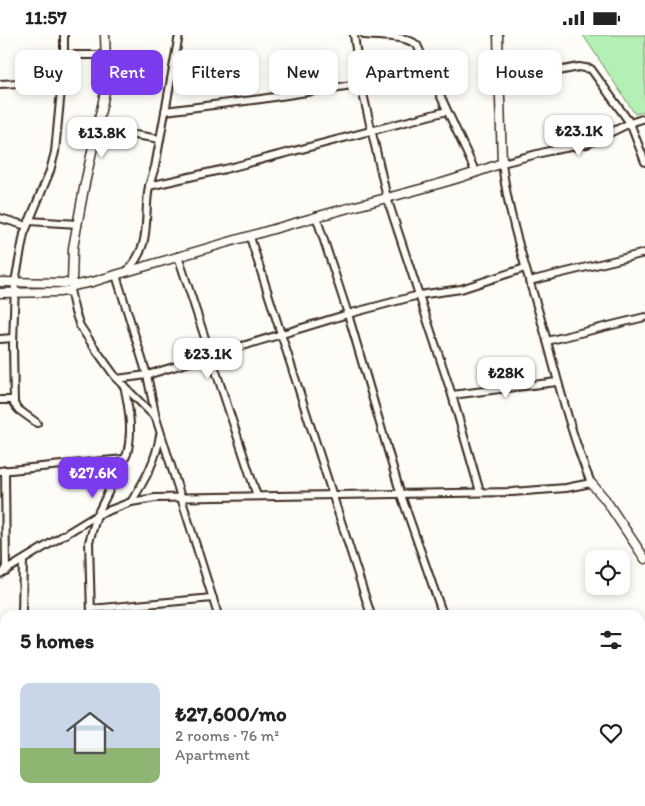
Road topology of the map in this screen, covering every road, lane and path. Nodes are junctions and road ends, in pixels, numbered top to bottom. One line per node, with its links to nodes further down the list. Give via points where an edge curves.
1 (64, 35): 7 (street)
2 (105, 35): 8 (street)
3 (179, 35): 21 (street)
4 (354, 35): 9 (street)
5 (365, 35): 10 (street, via 405,39 414,42)
6 (498, 35): 11 (street)
7 (64, 50)
8 (106, 50)
9 (356, 50)
10 (419, 50)
11 (499, 50)
12 (562, 70): 24 (street, via 588,67)
13 (15, 83): 14 (street)
14 (0, 84)
15 (348, 87): 21 (street)
16 (61, 95): 35 (street, via 55,152)
17 (103, 95): 25 (street)
18 (363, 95): 26 (street)
19 (440, 95): 22 (street)
20 (500, 95): 29 (street)
21 (165, 111): 27 (street)
22 (448, 111): 26 (street); 30 (street)
23 (645, 118): 24 (street)
24 (630, 123): 28 (street); 29 (street, via 587,145)
25 (97, 129): 27 (street); 36 (street)
26 (372, 130): 31 (street); 32 (street)
27 (160, 139): 31 (street)
28 (645, 161)
29 (502, 163): 30 (street); 40 (street, via 507,198)
30 (476, 173): 32 (street)
31 (149, 186): 41 (street, via 142,251)
32 (387, 198): 33 (street); 49 (street)
33 (316, 217): 37 (street); 50 (street)
34 (0, 218): 35 (street)
35 (28, 223): 36 (street); 45 (street)
36 (78, 224): 46 (street)
37 (250, 237): 39 (street); 52 (street)
38 (645, 253): 43 (street)
39 (178, 257): 41 (street); 56 (street)
40 (525, 268): 43 (street); 49 (street, via 461,289)
41 (127, 271): 42 (street)
42 (116, 275): 46 (street); 57 (street)
43 (529, 281): 55 (street)
44 (0, 282): 45 (street)
45 (15, 282): 46 (street); 48 (street)
46 (69, 286): 48 (street, via 59,292); 58 (street, via 80,326)
47 (0, 293): 48 (street)
48 (14, 294): 53 (street)
49 (420, 295): 50 (street); 61 (street)
50 (348, 314): 52 (street); 70 (street)
51 (645, 317): 55 (street)
52 (282, 335): 56 (street); 72 (street)
53 (13, 338): 54 (street); 63 (street)
54 (0, 339)
55 (547, 341): 59 (street)
56 (211, 355): 57 (street); 73 (street)
57 (147, 375): 58 (street); 64 (street)
58 (117, 379): 60 (street)
59 (557, 382): 61 (street); 69 (street)
60 (124, 385): 64 (street); 67 (street, via 130,412 130,444)
61 (452, 395): 71 (street)
62 (0, 400): 63 (street)
63 (14, 400): 65 (street, via 19,410)
64 (156, 418): 66 (street)
65 (36, 423)
66 (160, 431): 74 (street); 75 (street, via 154,463)
67 (124, 459): 68 (street); 76 (street)
68 (2, 470): 79 (street)
69 (590, 483): 71 (street, via 566,488); 77 (street, via 605,499)
70 (400, 492): 71 (street); 72 (street); 86 (street)
71 (480, 492)
72 (331, 495): 73 (street); 85 (street)
73 (258, 496): 74 (street)
74 (180, 498): 75 (street); 80 (street)
75 (131, 502): 76 (street)
76 (97, 515): 78 (street); 82 (street, via 89,542)
77 (645, 559)
78 (23, 561): 79 (street); 81 (street)
79 (3, 572)
80 (212, 597): 83 (street); 84 (street)
81 (22, 610)
82 (91, 610)
83 (107, 610)
84 (216, 610)
85 (369, 610)
86 (441, 610)

